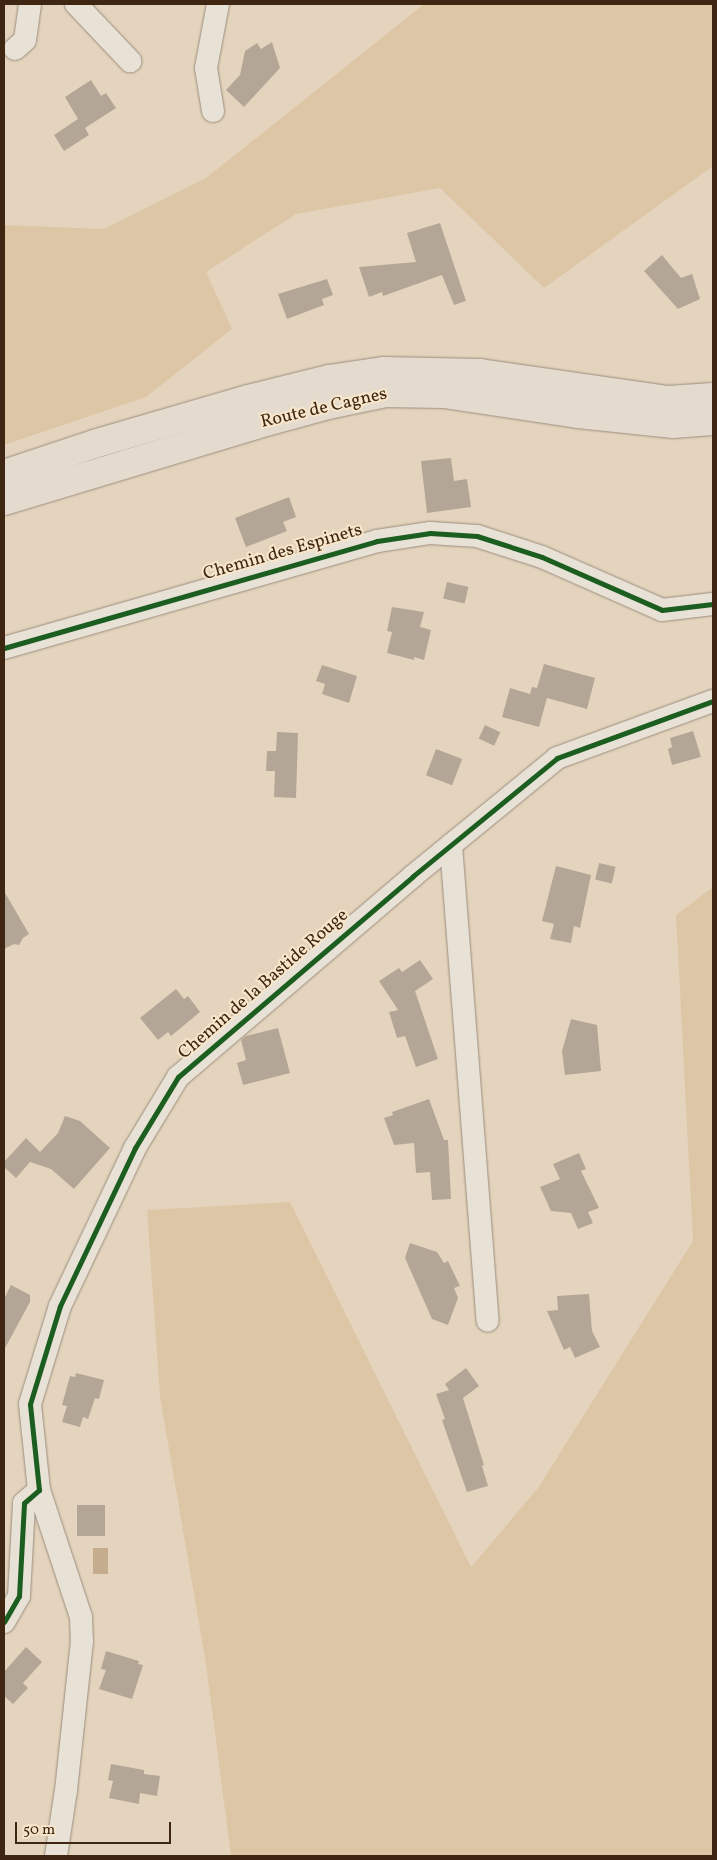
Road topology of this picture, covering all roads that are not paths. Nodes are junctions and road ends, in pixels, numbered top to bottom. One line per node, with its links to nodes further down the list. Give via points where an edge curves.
1 (30, 4): 4 (street, via 25,40)
2 (76, 4): 5 (street)
3 (218, 4): 6 (street, via 206,68)
4 (15, 49)
5 (130, 61)
6 (213, 111)
7 (713, 397): 9 (main road, Route de Cagnes, via 668,400 480,372 384,371 328,379 248,399)
8 (713, 421): 10 (main road, Route de Cagnes, via 673,424 444,394 386,392 255,425)
9 (4, 474)
10 (4, 501)
11 (713, 604): 12 (street, Chemin des Espinets, via 662,610 533,554 478,536 430,533 377,541)
12 (4, 648)
13 (713, 701): 14 (street, Chemin de la Bastide Rouge, via 557,758)
14 (451, 844): 15 (street); 16 (street, Chemin de la Bastide Rouge, via 178,1077 135,1148 60,1306 30,1404)
15 (488, 1321)
16 (39, 1490): 17 (street, via 24,1503 19,1596); 18 (street, Chemin de la Bastide Rouge, via 81,1617 80,1659)
17 (4, 1622)
18 (56, 1856)

